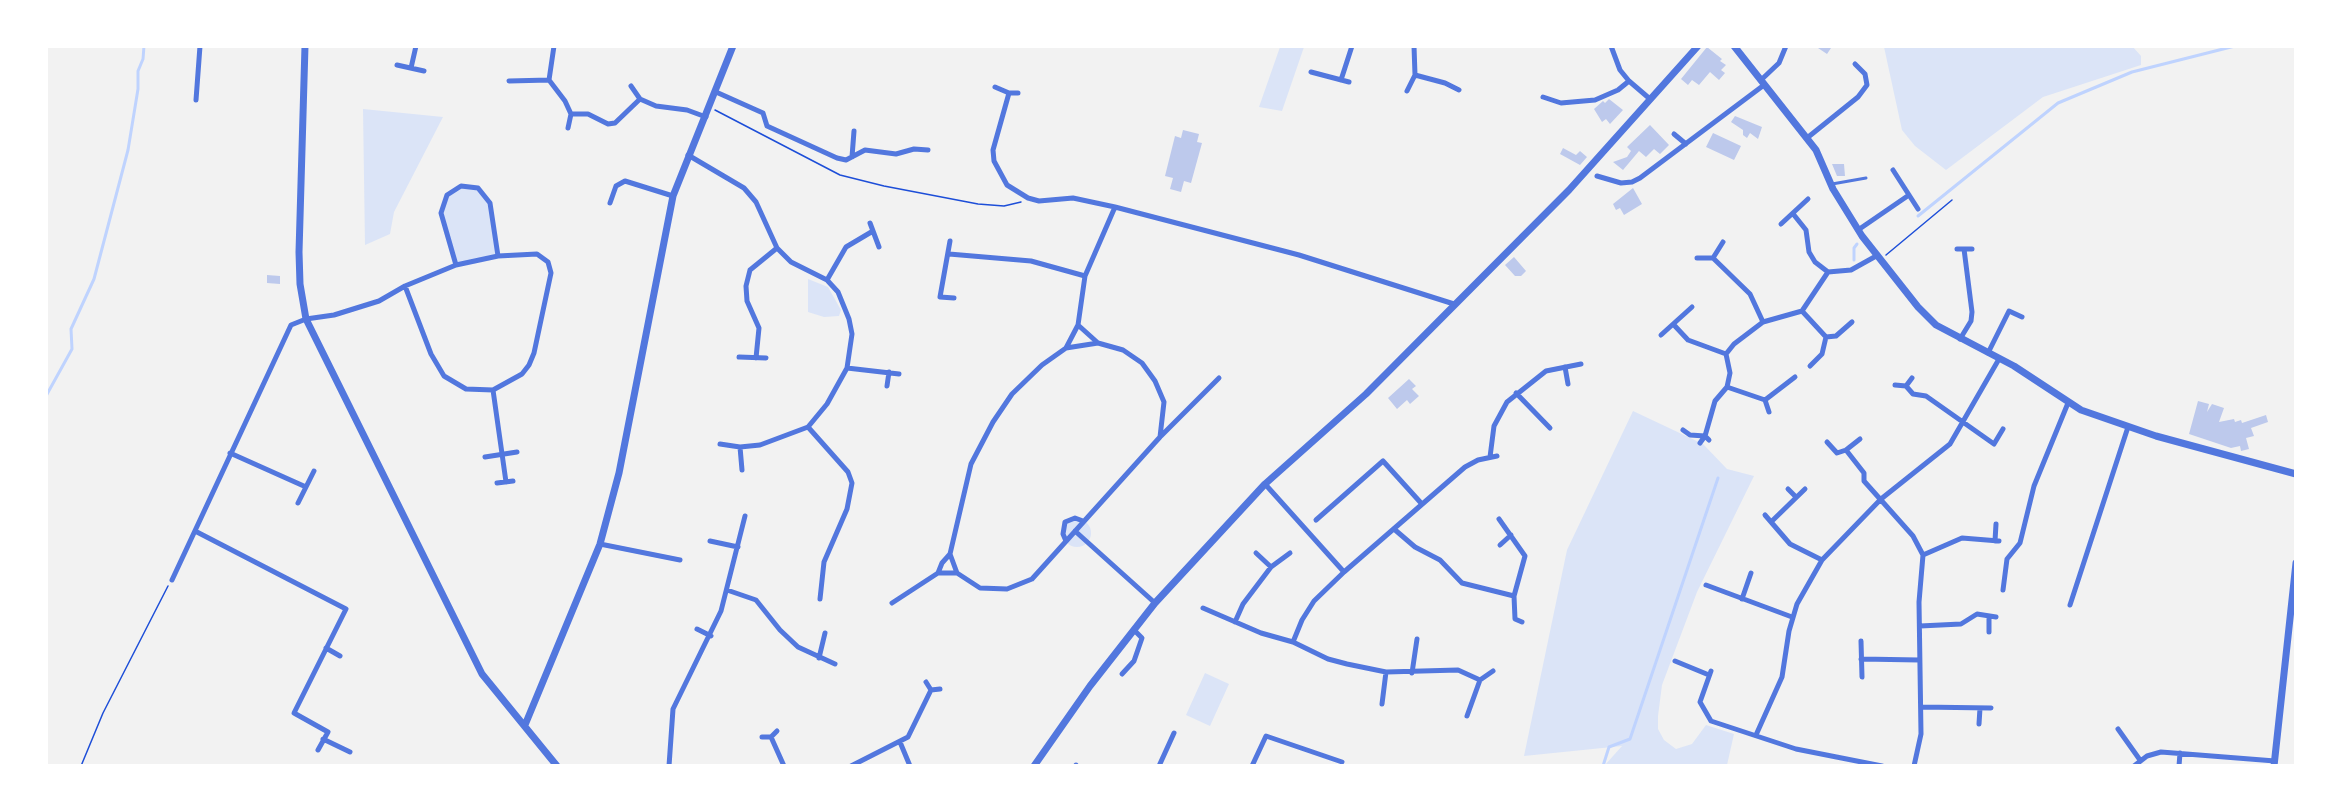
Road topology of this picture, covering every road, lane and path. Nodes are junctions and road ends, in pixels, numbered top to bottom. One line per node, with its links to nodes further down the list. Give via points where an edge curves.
1 (200, 46): 34 (street)
2 (305, 46): 85 (street, via 299,252)
3 (416, 46): 14 (street)
4 (554, 46): 18 (street)
5 (733, 46): 28 (street)
6 (1352, 46): 19 (street)
7 (1414, 46): 17 (street)
8 (1611, 46): 21 (street)
9 (1698, 46): 33 (street)
10 (1734, 46): 23 (street)
11 (1786, 46): 23 (street, via 1779,63)
12 (1855, 64): 41 (street, via 1865,74 1867,85 1858,97)
13 (397, 65): 14 (street)
14 (411, 68): 15 (street)
15 (424, 70)
16 (1311, 72): 19 (street)
17 (1415, 75): 26 (street); 27 (street)
18 (549, 80): 20 (street); 36 (street)
19 (1341, 80): 22 (street)
20 (509, 81)
21 (1629, 81): 31 (street, via 1595,100 1561,103); 33 (street)
22 (1349, 82)
23 (1763, 83): 41 (street); 42 (street)
24 (631, 86): 32 (street)
25 (995, 87): 29 (street)
26 (1459, 90)
27 (1407, 91)
28 (716, 92): 35 (street); 45 (street, via 763,113 767,126 825,155)
29 (1010, 93): 30 (street); 53 (street, via 993,150 994,161 1007,185)
30 (1018, 93)
31 (1543, 97)
32 (640, 99): 36 (street, via 615,123 608,124 588,114); 37 (street)
33 (1650, 99): 80 (street, via 1574,184)
34 (196, 100)
35 (709, 107): 37 (street); 53 (path, via 840,175 978,204 1004,206)
36 (571, 114): 38 (street)
37 (706, 117): 44 (street)
38 (568, 128)
39 (854, 131): 45 (street)
40 (1674, 134): 42 (street)
41 (1807, 138): 50 (street)
42 (1686, 144): 48 (street, via 1632,182)
43 (928, 150): 45 (street, via 896,154 865,150)
44 (688, 155): 52 (street); 67 (street, via 744,188 756,202)
45 (850, 158): 46 (street)
46 (848, 166)
47 (1893, 170): 51 (street)
48 (1597, 176)
49 (1866, 178): 50 (lane)
50 (1831, 184): 63 (street)
51 (1909, 195): 58 (street); 63 (street)
52 (673, 196): 56 (street, via 625,181 616,186); 168 (street, via 619,473)
53 (1028, 198): 57 (street, via 1073,198)
54 (1808, 199): 59 (street)
55 (1952, 200): 71 (path)
56 (610, 202)
57 (1115, 207): 76 (street); 80 (street, via 1299,255)
58 (1918, 209)
59 (1794, 215): 61 (street); 75 (street, via 1806,230 1809,252)
60 (870, 223): 62 (street)
61 (1781, 224)
62 (873, 231): 66 (street); 77 (street, via 846,247)
63 (1858, 231): 71 (street)
64 (950, 241): 69 (street)
65 (1723, 242): 73 (street)
66 (879, 247)
67 (777, 248): 77 (street, via 790,262); 99 (street, via 750,270 746,286 747,301 759,328)
68 (1972, 249): 93 (street, via 1960,249 1972,312)
69 (949, 254): 76 (street, via 1031,261); 79 (street, via 940,297)
70 (498, 256): 74 (street); 74 (street, via 486,195 470,185 461,186 447,195 441,213); 116 (street, via 537,254 548,262 551,273 529,365 522,374)
71 (1880, 257): 75 (street, via 1851,270); 93 (street, via 1918,307 1936,325)
72 (1697, 258): 73 (street)
73 (1713, 258): 87 (street, via 1750,294)
74 (456, 265): 78 (street)
75 (1828, 272): 82 (street)
76 (1085, 276): 89 (street)
77 (827, 280): 105 (street, via 838,292 849,319 852,334)
78 (405, 286): 85 (street, via 379,301 334,315); 116 (street, via 431,354 444,376 466,389)
79 (954, 298)
80 (1454, 304): 147 (street, via 1366,394)
81 (1692, 307): 90 (street)
82 (1802, 311): 87 (street); 92 (street)
83 (1998, 314): 86 (street)
84 (2022, 317): 86 (street, via 2009,311)
85 (306, 318): 138 (street, via 291,325); 230 (street, via 464,642 482,674)
86 (2006, 318): 96 (street)
87 (1763, 322): 97 (street)
88 (1852, 322): 92 (street, via 1836,336)
89 (1078, 325): 94 (street); 95 (street)
90 (1674, 325): 91 (street); 97 (street, via 1688,340)
91 (1660, 335)
92 (1826, 337): 103 (street, via 1822,354)
93 (1960, 339): 96 (street)
94 (1098, 343): 95 (street); 121 (street, via 1123,350 1142,363 1164,402)
95 (1066, 348): 173 (street, via 1012,394 993,422 971,464)
96 (1988, 353): 101 (street)
97 (1726, 354): 115 (street, via 1730,373)
98 (739, 357): 99 (street)
99 (756, 358): 100 (street)
100 (766, 358)
101 (1999, 359): 119 (street); 123 (street)
102 (1581, 364): 104 (street)
103 (1810, 366)
104 (1565, 367): 111 (street); 117 (street, via 1546,370)
105 (847, 368): 106 (street); 125 (street, via 827,404)
106 (889, 372): 107 (street); 113 (street)
107 (899, 374)
108 (1220, 378): 122 (street)
109 (1794, 378): 118 (street)
110 (1912, 378): 114 (street)
111 (1568, 384)
112 (1896, 385): 114 (street)
113 (887, 386)
114 (1906, 386): 123 (street)
115 (1727, 387): 118 (street); 130 (street, via 1715,400)
116 (493, 390): 139 (street)
117 (1516, 393): 126 (street); 153 (street, via 1494,426 1494,457 1465,467)
118 (1765, 400): 120 (street)
119 (2068, 403): 124 (street); 188 (street, via 2034,486 2020,543 2007,559)
120 (1769, 412)
121 (1164, 415): 122 (street); 129 (street)
122 (1176, 419): 129 (street)
123 (1963, 424): 127 (street, via 1994,446); 152 (street, via 1950,444)
124 (2127, 427): 143 (street); 194 (street)
125 (807, 428): 135 (street, via 760,445); 177 (street, via 848,472 852,483 845,516)
126 (1550, 428)
127 (2003, 429)
128 (1683, 430): 130 (street)
129 (1160, 437): 159 (street)
130 (1707, 438): 133 (street)
131 (1860, 439): 136 (street)
132 (1827, 442): 136 (street, via 1837,453)
133 (1700, 443)
134 (720, 444): 135 (street)
135 (740, 447): 141 (street)
136 (1846, 450): 152 (street, via 1864,473 1864,481)
137 (518, 452): 139 (street)
138 (230, 453): 148 (street); 163 (street)
139 (502, 454): 140 (street); 145 (street)
140 (485, 457)
141 (742, 470)
142 (314, 471): 148 (street)
143 (2295, 474)
144 (513, 481): 145 (street)
145 (506, 482): 146 (street)
146 (497, 483)
147 (1265, 484): 181 (street); 193 (street)
148 (306, 488): 154 (street)
149 (1788, 489): 151 (street)
150 (1805, 489): 151 (street)
151 (1796, 497): 160 (street)
152 (1881, 499): 174 (street); 176 (street)
153 (1420, 503): 158 (street, via 1383,461); 162 (street)
154 (298, 504)
155 (1765, 515): 160 (street)
156 (745, 516): 170 (street)
157 (1499, 519): 165 (street)
158 (1316, 520)
159 (1083, 521): 164 (street); 167 (street, via 1076,518 1065,522)
160 (1771, 522): 176 (street, via 1790,544)
161 (1996, 524): 174 (street, via 1997,541 1962,538)
162 (1394, 529): 181 (street); 190 (street, via 1415,547 1440,560 1462,583)
163 (195, 531): 185 (street); 208 (street, via 346,609)
164 (1074, 531): 167 (street); 193 (street)
165 (1511, 535): 169 (street); 190 (street, via 1525,556)
166 (710, 541): 170 (street)
167 (1065, 541): 183 (street, via 1032,579 1007,589 980,588)
168 (600, 544): 175 (street); 230 (street)
169 (1500, 545)
170 (738, 546): 187 (street)
171 (1256, 553): 180 (street)
172 (1290, 553): 180 (street)
173 (951, 554): 182 (street); 183 (street)
174 (1923, 555): 199 (street)
175 (680, 560)
176 (1822, 560): 196 (street)
177 (824, 562): 179 (street); 189 (street)
178 (2295, 563): 244 (street)
179 (832, 565)
180 (1271, 567): 198 (street, via 1243,604)
181 (1344, 572): 207 (street, via 1314,602)
182 (938, 573): 183 (street); 192 (street)
183 (957, 573)
184 (1751, 573): 191 (street)
185 (172, 580): 245 (path, via 102,713)
186 (1706, 585): 191 (street)
187 (727, 590): 204 (street); 210 (street, via 756,600 791,641)
188 (2003, 590)
189 (822, 596)
190 (1514, 596): 197 (street, via 1515,619)
191 (1742, 598): 196 (street)
192 (892, 603)
193 (1155, 603): 201 (street)
194 (2070, 605)
195 (1203, 609): 198 (street)
196 (1792, 617): 234 (street, via 1782,677)
197 (1522, 621)
198 (1235, 622): 207 (street)
199 (1920, 626): 202 (street, via 1962,624 1977,614 1993,617); 212 (street)
200 (697, 629): 204 (street)
201 (1134, 630): 218 (street, via 1142,638 1134,662); 251 (street)
202 (1989, 632)
203 (825, 633): 210 (street)
204 (711, 636): 247 (street, via 674,709)
205 (1416, 639): 217 (street)
206 (1861, 641): 211 (street)
207 (1293, 642): 216 (street, via 1328,659)
208 (326, 648): 209 (street); 237 (street, via 294,713 328,732)
209 (340, 656)
210 (819, 658): 214 (street)
211 (1861, 659): 212 (street); 219 (street)
212 (1919, 660): 225 (street)
213 (1675, 661): 234 (street, via 1710,673 1700,702 1712,721)
214 (835, 664)
215 (1493, 671): 220 (street)
216 (1386, 672): 217 (street); 224 (street)
217 (1412, 673): 220 (street, via 1458,670)
218 (1122, 674)
219 (1862, 677)
220 (1480, 680): 228 (street)
221 (926, 682): 222 (street)
222 (931, 690): 223 (street); 238 (street, via 908,736)
223 (940, 690)
224 (1382, 704)
225 (1921, 707): 226 (street); 255 (street, via 1921,734)
226 (1980, 708): 227 (street); 229 (street)
227 (1990, 708)
228 (1467, 716)
229 (1979, 724)
230 (525, 725): 246 (street)
231 (2118, 729): 242 (street)
232 (777, 731): 236 (street)
233 (1174, 733): 252 (street)
234 (1756, 735): 254 (street, via 1796,749)
235 (762, 737): 236 (street)
236 (771, 737): 248 (street)
237 (323, 739): 239 (street); 240 (street)
238 (900, 742): 249 (street); 250 (street)
239 (318, 750)
240 (350, 752)
241 (2180, 753): 242 (street, via 2161,752); 244 (street); 257 (street)
242 (2140, 760): 256 (street)
243 (1342, 762): 253 (street, via 1266,736)
244 (2274, 763)
245 (81, 765)
246 (557, 765)
247 (669, 765)
248 (784, 765)
249 (850, 765)
250 (910, 765)
251 (1035, 765)
252 (1159, 765)
253 (1252, 765)
254 (1882, 765)
255 (1914, 765)
256 (2134, 765)
257 (2180, 765)

